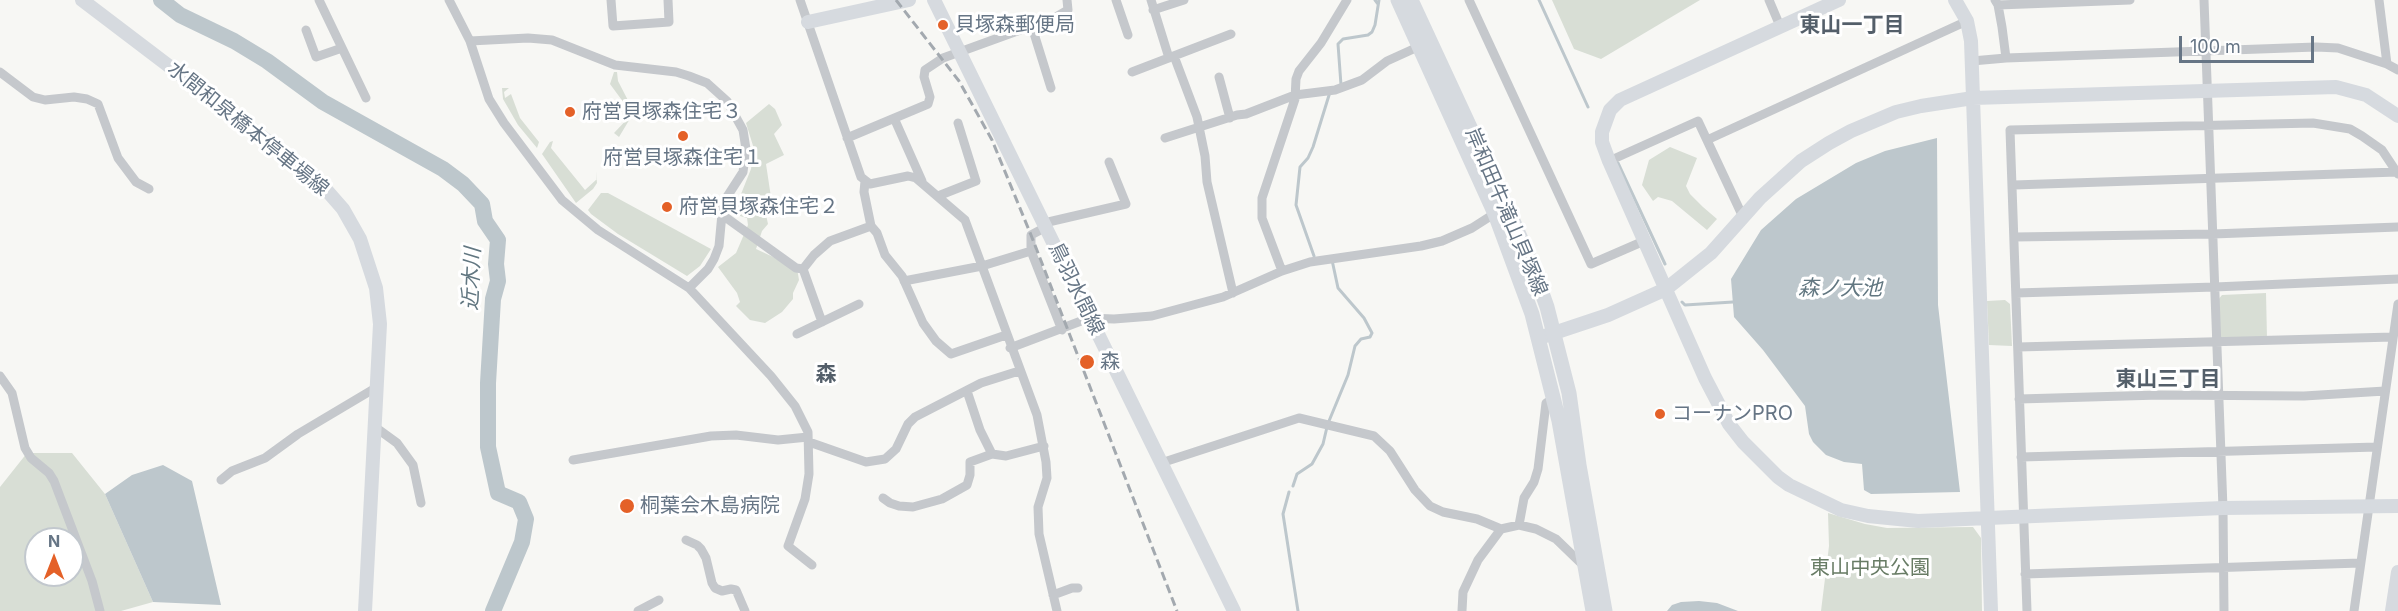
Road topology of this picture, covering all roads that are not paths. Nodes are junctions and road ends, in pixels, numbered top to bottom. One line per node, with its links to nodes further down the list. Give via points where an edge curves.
1 (82, 0): 103 (street, 水間和泉橋本停車場線, via 315,177 343,209 360,239 376,288 380,324)
2 (319, 0): 34 (street)
3 (449, 0): 32 (street)
4 (611, 0): 5 (street, via 613,26 669,22)
5 (668, 0)
6 (800, 0): 26 (street)
7 (909, 0): 26 (street)
8 (934, 0): 36 (street, 鳥羽水間線)
9 (1067, 0): 28 (street, via 1065,12)
10 (1116, 0): 31 (street)
11 (1151, 0): 24 (street)
12 (1184, 0): 24 (street)
13 (1347, 0): 47 (street, via 1299,70)
14 (1398, 0): 33 (main road, 岸和田牛滝山貝塚線)
15 (1411, 0): 68 (main road, 岸和田牛滝山貝塚線)
16 (1469, 0): 76 (street, via 1591,264)
17 (1769, 0): 27 (street)
18 (1839, 0): 27 (street)
19 (1955, 0): 25 (street)
20 (2130, 0): 23 (street)
21 (2204, 0): 35 (street)
22 (2379, 0): 40 (street)
23 (1996, 3): 38 (street)
24 (1153, 10): 37 (street)
25 (1967, 21): 39 (street); 58 (street)
26 (808, 22): 56 (street)
27 (1780, 26): 59 (street, via 1620,100 1610,110 1602,132)
28 (1032, 27): 36 (street); 45 (street)
29 (306, 30): 34 (street, via 316,57)
30 (1231, 34): 37 (street)
31 (1128, 35)
32 (470, 41): 69 (street, via 552,40 615,65 676,72 707,83 727,101 742,130 746,149 743,172 723,203); 84 (street, via 489,99 561,200 598,230)
33 (1420, 46): 47 (street, via 1387,61 1362,80 1335,90); 68 (main road, 岸和田牛滝山貝塚線)
34 (342, 48): 48 (street)
35 (2206, 50): 38 (street); 40 (street, via 2338,48); 46 (street)
36 (959, 51): 51 (street, via 925,70 930,102); 71 (street, 鳥羽水間線)
37 (1172, 57): 43 (street); 55 (street, via 1197,117)
38 (2006, 58): 39 (street)
39 (1972, 61): 49 (street)
40 (2387, 63): 41 (street)
41 (2398, 70)
42 (0, 72): 66 (street, via 33,98 74,97 98,104 118,158 136,183)
43 (1132, 72)
44 (1219, 77): 52 (street)
45 (1051, 88)
46 (2207, 91): 49 (street); 50 (street, via 2336,87 2366,96); 54 (street)
47 (1295, 96): 52 (street); 80 (street, via 1261,207)
48 (366, 98)
49 (1973, 98): 70 (street, via 1896,112 1836,139 1800,161); 125 (street)
50 (2398, 116)
51 (894, 118): 56 (street); 64 (street)
52 (1230, 118): 55 (street)
53 (958, 123): 67 (street, via 976,181)
54 (2209, 124): 61 (street, via 2313,123 2350,129 2374,143); 62 (street); 65 (street, via 2010,130)
55 (1198, 129): 57 (street); 87 (street)
56 (847, 138): 63 (street)
57 (1165, 138)
58 (1707, 140): 59 (street, via 1698,121); 70 (street)
59 (1608, 161): 76 (street)
60 (1109, 162): 71 (street, via 1126,204)
61 (2398, 173): 62 (street)
62 (2211, 180): 65 (street); 74 (street)
63 (865, 181): 64 (street, via 875,184 908,176); 72 (street)
64 (922, 181): 67 (street)
65 (2014, 185): 75 (street)
66 (149, 189)
67 (938, 196): 78 (street, via 965,220)
68 (1500, 209): 80 (street, via 1472,228 1442,241 1310,262); 93 (main road, 岸和田牛滝山貝塚線, via 1531,262); 96 (main road, 岸和田牛滝山貝塚線)
69 (722, 214): 79 (street, via 796,268); 84 (street, via 714,259)
70 (1743, 217): 85 (street, via 1711,253)
71 (1045, 225): 77 (street, via 1031,235); 90 (street, 鳥羽水間線)
72 (871, 226): 79 (street, via 830,241); 82 (street, via 885,255)
73 (2398, 227): 74 (street)
74 (2213, 234): 75 (street); 83 (street)
75 (2015, 237): 86 (street)
76 (1644, 241): 85 (street)
77 (1031, 251): 78 (street); 92 (street)
78 (982, 266): 82 (street); 95 (street)
79 (803, 269): 91 (street)
80 (1282, 271): 87 (street)
81 (2398, 279): 83 (street)
82 (904, 280): 95 (street, via 923,323 951,354)
83 (2215, 287): 86 (street); 98 (street)
84 (689, 288): 110 (street, via 795,406)
85 (1666, 289): 93 (street); 125 (street, via 1729,424 1790,485 1840,510 1868,516 1918,521)
86 (2016, 292): 99 (street)
87 (1233, 293): 90 (street, via 1152,316)
88 (859, 304): 91 (street)
89 (2398, 304): 97 (street)
90 (1089, 318): 92 (street); 117 (street, 鳥羽水間線)
91 (822, 322): 94 (street)
92 (1062, 330): 100 (street)
93 (1555, 333): 96 (street); 146 (main road, 岸和田牛滝山貝塚線, via 1569,393)
94 (797, 334)
95 (1006, 335): 100 (street)
96 (1539, 338): 107 (main road, 岸和田牛滝山貝塚線)
97 (2393, 338): 98 (street); 105 (street)
98 (2217, 343): 99 (street); 106 (street)
99 (2018, 347): 108 (street)
100 (1010, 348): 101 (street)
101 (1019, 371): 104 (street); 111 (street, via 1037,415)
102 (0, 376): 138 (street, via 12,393 25,448 54,481)
103 (377, 387): 109 (street, 水間和泉橋本停車場線); 118 (street, via 265,458 232,471)
104 (967, 391): 110 (street, via 915,417 897,449 885,459 866,462); 114 (street)
105 (2385, 391): 106 (street, via 2304,396); 112 (street)
106 (2218, 395): 108 (street); 113 (street)
107 (1554, 399): 126 (street, via 1546,403 1538,469 1524,498); 131 (main road, 岸和田牛滝山貝塚線)
108 (2019, 399): 115 (street)
109 (375, 427): 120 (street, via 397,443 413,465); 139 (street, 水間和泉橋本停車場線)
110 (808, 440): 116 (street, via 711,436); 130 (street, via 805,499 788,546)
111 (1044, 446): 114 (street, via 1006,456); 136 (street, via 1047,478 1038,507 1039,534)
112 (2377, 447): 113 (street); 121 (street)
113 (2221, 451): 115 (street); 123 (street)
114 (992, 454): 119 (street, via 970,462 967,485 942,499 913,507 899,506)
115 (2021, 457): 124 (street)
116 (573, 460)
117 (1161, 463): 127 (street, via 1299,418 1374,436 1390,451 1430,506); 143 (street, 鳥羽水間線)
118 (221, 480)
119 (883, 498)
120 (421, 503)
121 (2369, 506): 122 (street); 123 (street); 129 (street)
122 (2398, 506)
123 (2223, 508): 124 (street); 132 (street)
124 (2023, 516): 125 (street); 134 (street)
125 (1989, 517): 147 (street)
126 (1519, 525): 127 (street); 131 (street, via 1557,539)
127 (1501, 529): 144 (street, via 1478,560 1463,592)
128 (686, 540): 141 (street, via 701,549 716,588 736,590)
129 (2360, 564): 132 (street); 150 (street)
130 (812, 565)
131 (1585, 567): 145 (main road, 岸和田牛滝山貝塚線)
132 (2224, 567): 134 (street); 149 (street)
133 (2398, 572): 151 (street)
134 (2025, 573): 148 (street)
135 (1078, 588): 136 (street)
136 (1053, 595): 142 (street)
137 (656, 605): 140 (street)
138 (100, 611)
139 (365, 611)
140 (638, 611)
141 (745, 611)
142 (1057, 611)
143 (1234, 611)
144 (1462, 611)
145 (1593, 611)
146 (1605, 611)
147 (1991, 611)
148 (2027, 611)
149 (2224, 611)
150 (2354, 611)
151 (2392, 611)

